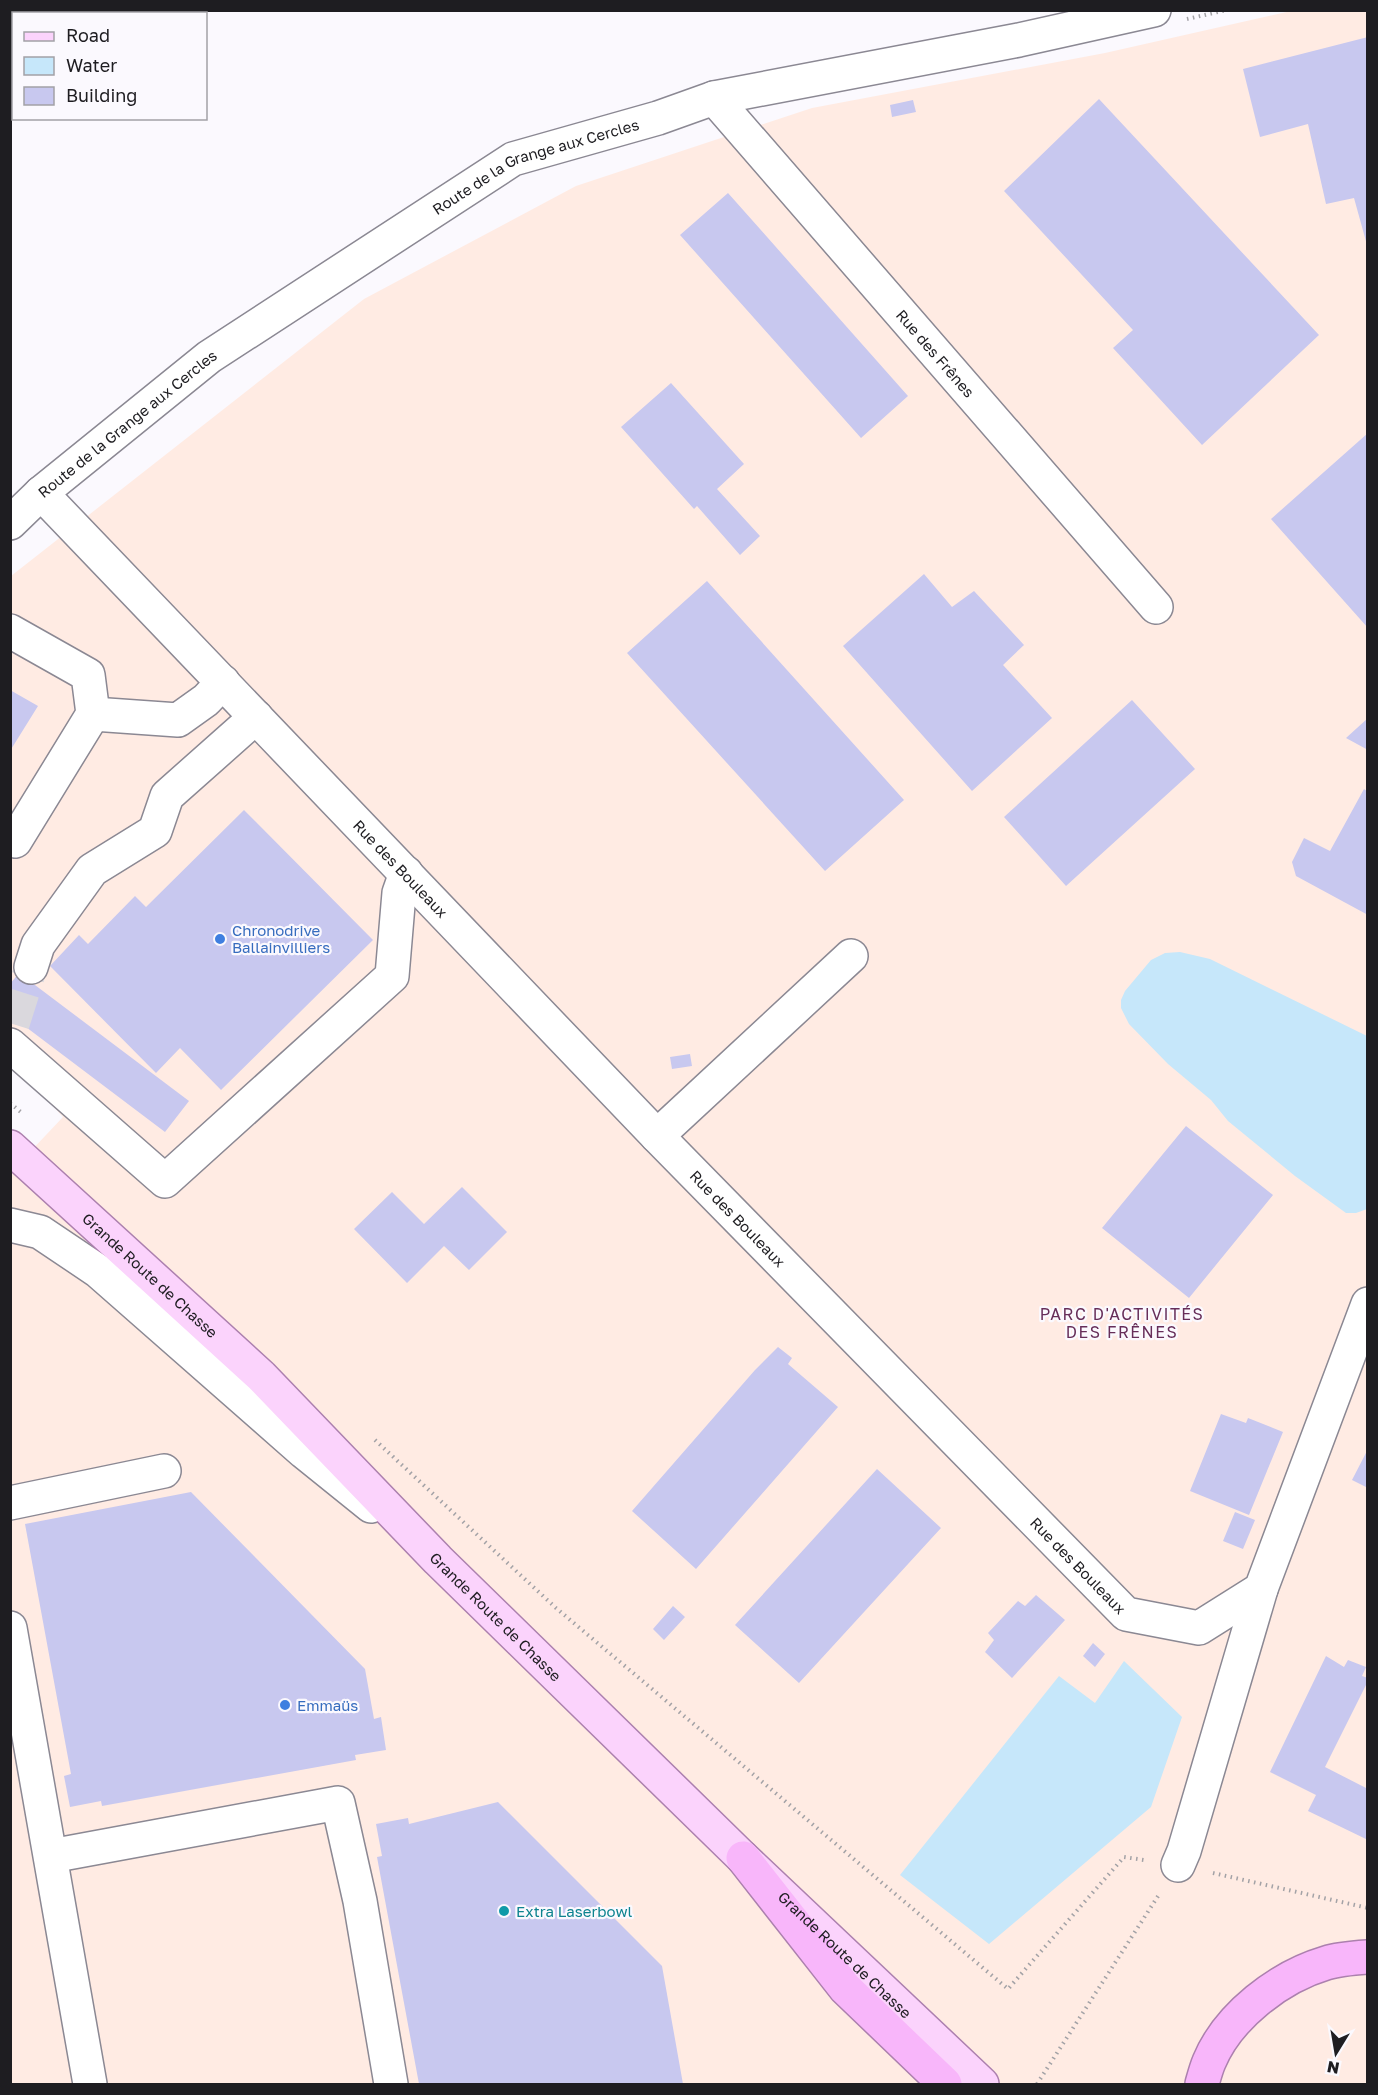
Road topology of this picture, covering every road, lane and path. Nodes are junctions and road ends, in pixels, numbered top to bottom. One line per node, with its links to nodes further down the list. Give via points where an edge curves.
1 (1154, 10): 2 (street, Route de la Grange aux Cercles)
2 (1109, 15): 3 (street, Route de la Grange aux Cercles, via 1019,40)
3 (714, 98): 4 (street, Route de la Grange aux Cercles, via 513,159 209,357); 6 (street, Rue des Frênes)
4 (41, 493): 5 (street, Route de la Grange aux Cercles); 8 (street, Rue des Bouleaux)
5 (10, 523)
6 (1156, 607)
7 (10, 631): 9 (street, via 88,675)
8 (223, 682): 9 (street, via 178,720); 10 (street, Rue des Bouleaux)
9 (93, 714): 11 (street, via 15,841)
10 (256, 717): 12 (street, Rue des Bouleaux); 14 (street, via 167,796 155,831 92,870 38,945)
11 (10, 838)
12 (406, 873): 15 (street, via 399,893 392,976 165,1181); 18 (street, Rue des Bouleaux)
13 (851, 956): 18 (street)
14 (31, 967)
15 (11, 1036)
16 (10, 1103): 17 (path)
17 (28, 1119)
18 (657, 1136): 26 (street, Rue des Bouleaux, via 1126,1614 1199,1628)
19 (10, 1148): 25 (main road, Grande Route de Chasse, via 261,1376)
20 (10, 1225): 25 (street, via 40,1232 98,1271 304,1452)
21 (1368, 1304): 26 (street)
22 (372, 1437): 30 (path, via 556,1608 1008,1989 1124,1857)
23 (164, 1471): 24 (street)
24 (10, 1503)
25 (438, 1560): 29 (main road, Grande Route de Chasse)
26 (1261, 1589): 30 (street)
27 (10, 1628): 28 (street)
28 (51, 1856): 33 (street); 34 (street, via 338,1803 360,1901)
29 (742, 1858): 35 (highway, via 845,1988); 36 (main road, Grande Route de Chasse)
30 (1178, 1865): 31 (path); 37 (path)
31 (1368, 1908)
32 (1368, 1957): 38 (highway, via 1319,1965 1258,2000 1228,2030 1209,2062)
33 (90, 2085)
34 (391, 2085)
35 (945, 2085)
36 (982, 2085)
37 (1037, 2085)
38 (1202, 2085)

